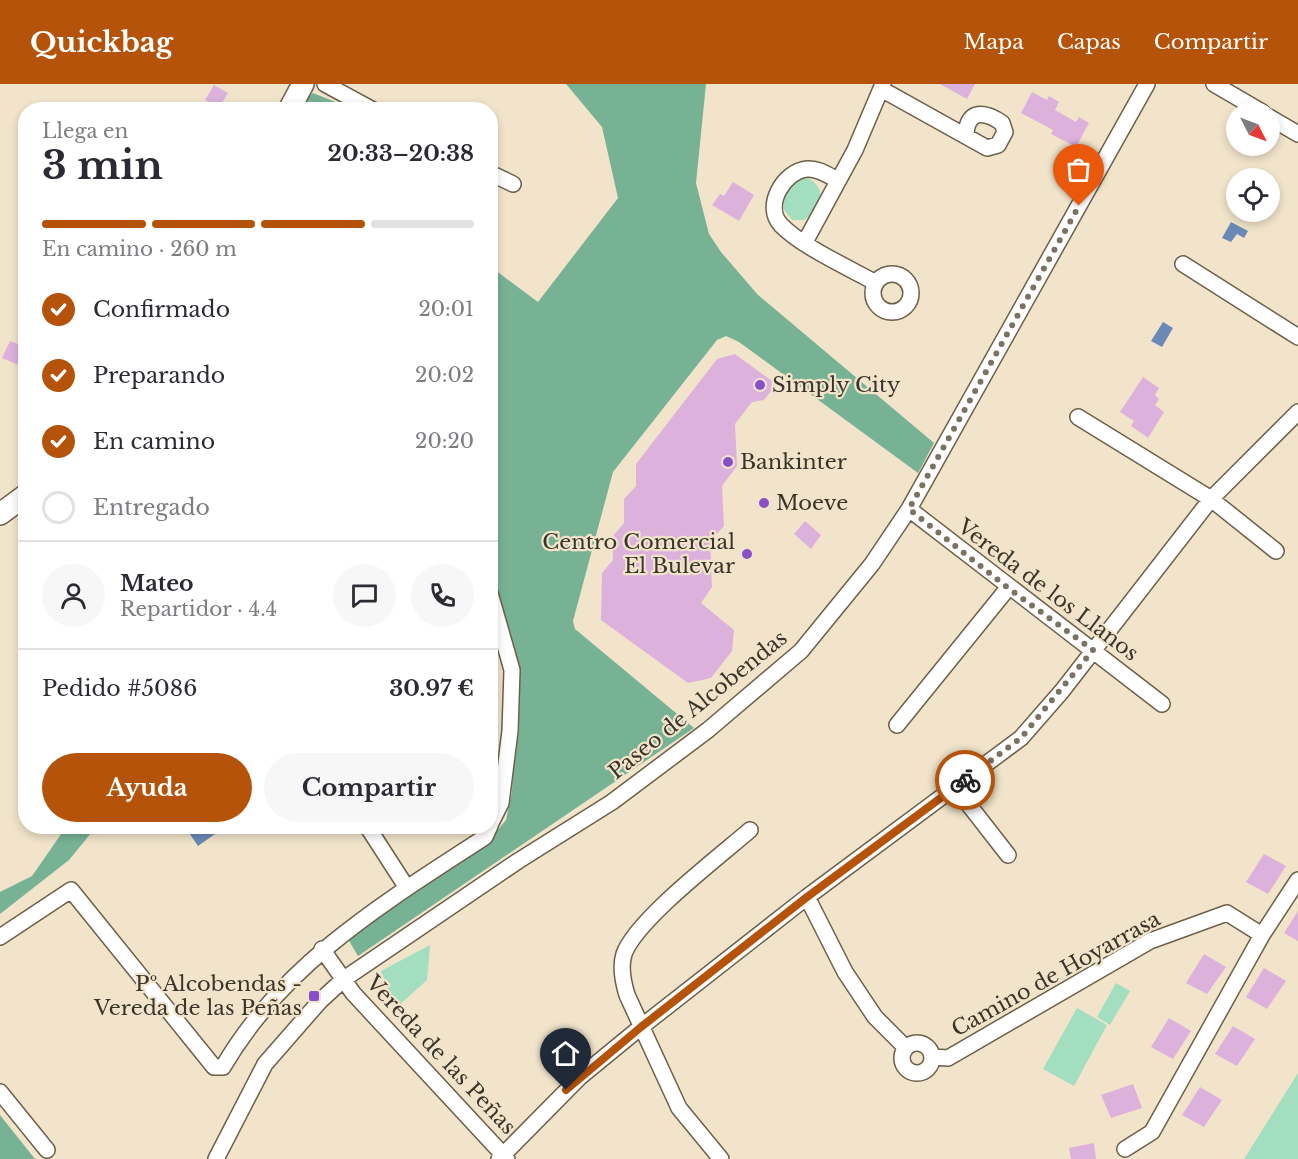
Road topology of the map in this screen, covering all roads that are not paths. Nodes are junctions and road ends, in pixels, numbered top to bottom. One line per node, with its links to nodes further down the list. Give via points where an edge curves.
1 (303, 84): 6 (street)
2 (325, 84): 7 (street)
3 (1147, 84): 23 (street, Paseo de Alcobendas)
4 (1214, 84): 8 (street)
5 (882, 87): 10 (street); 13 (street, via 855,150)
6 (293, 102)
7 (358, 102)
8 (1245, 102)
9 (1280, 123): 11 (street)
10 (966, 134)
11 (1298, 134)
12 (498, 177): 14 (street)
13 (837, 180): 15 (street); 15 (street, via 816,170 800,170 789,177 776,195 773,206 780,224)
14 (513, 184)
15 (805, 242): 17 (street)
16 (1183, 264): 18 (street)
17 (876, 283)
18 (1298, 337)
19 (1298, 412): 21 (street)
20 (1077, 417): 21 (street)
21 (1211, 499): 25 (street); 28 (street)
22 (18, 501): 24 (street)
23 (909, 509): 26 (street, Vereda de los Llanos); 43 (street, Paseo de Alcobendas, via 872,564 801,651 708,730 612,801)
24 (0, 514)
25 (1276, 551)
26 (1008, 588): 28 (street, Vereda de los Llanos); 30 (street)
27 (498, 621): 32 (street, via 512,670 510,731)
28 (1093, 650): 29 (street, Vereda de los Llanos); 31 (street, via 1021,738)
29 (1162, 704)
30 (897, 725)
31 (955, 787): 36 (street); 39 (street)
32 (498, 809)
33 (750, 830): 44 (street, via 644,923 630,942 623,956 622,978)
34 (372, 834): 38 (street)
35 (486, 834): 38 (street)
36 (1008, 855)
37 (1298, 880): 40 (street)
38 (406, 888): 42 (street)
39 (807, 897): 44 (street); 45 (street, via 845,972 875,1017)
40 (1262, 935): 46 (street, Camino de Hoyarrasa, via 1227,913 1150,941 948,1058); 48 (street, via 1152,1132)
41 (0, 937): 42 (street, via 71,890 214,1067 223,1066 257,1014)
42 (322, 949): 43 (street, Vereda de las Peñas)
43 (344, 979): 50 (street, Vereda de las Peñas); 51 (street, Paseo de Alcobendas, via 307,1014 265,1065)
44 (641, 1027): 50 (street, via 580,1077); 52 (street, via 679,1108)
45 (906, 1048): 46 (street, via 922,1043); 46 (street, via 904,1065 913,1073 925,1072)
46 (933, 1057)
47 (0, 1092): 49 (street)
48 (1125, 1149)
49 (47, 1150)
50 (503, 1157)
51 (216, 1159)
52 (721, 1159)

